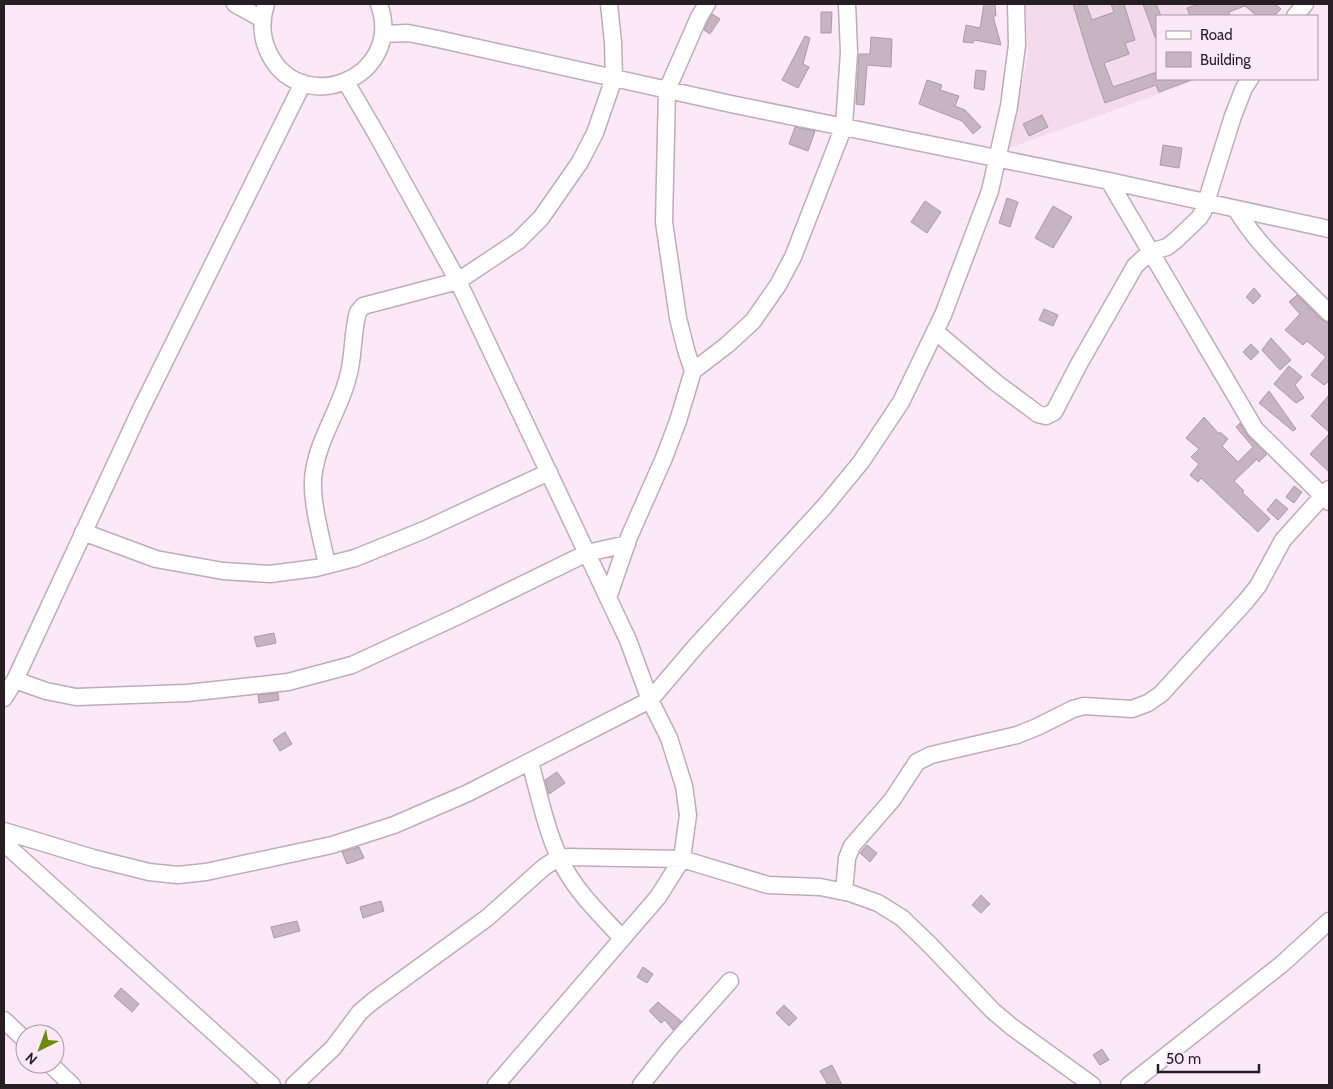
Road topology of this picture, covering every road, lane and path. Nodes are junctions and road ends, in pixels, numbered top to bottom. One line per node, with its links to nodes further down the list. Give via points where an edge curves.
1 (234, 4): 8 (street)
2 (379, 4): 10 (street)
3 (610, 4): 11 (street)
4 (707, 4): 15 (street)
5 (847, 4): 16 (street, via 849,52)
6 (1016, 4): 17 (street, via 1016,45 1010,98)
7 (1305, 4): 9 (street)
8 (264, 11): 14 (street, via 263,39 271,58 285,73)
9 (1296, 15)
10 (384, 34): 11 (street, via 416,34); 13 (street, via 371,63)
11 (614, 78): 15 (street); 23 (street, via 595,133 580,162 541,218 518,240)
12 (1249, 80): 19 (street, via 1233,116)
13 (346, 82): 14 (street, via 332,86); 23 (street)
14 (303, 83): 29 (street)
15 (667, 90): 16 (street); 26 (street, via 664,222 678,318)
16 (844, 126): 17 (street); 26 (street, via 793,257 778,285 753,321)
17 (998, 159): 18 (street); 25 (street, via 972,242)
18 (1109, 182): 19 (street); 22 (street)
19 (1206, 202): 20 (street); 22 (street, via 1199,218 1176,240 1167,247)
20 (1236, 209): 21 (street); 24 (street, via 1259,240)
21 (1329, 229)
22 (1150, 252): 25 (street, via 1135,266 1054,412 1046,416 1038,414 1002,387); 28 (street, via 1255,429)
23 (458, 281): 27 (street); 32 (street, via 363,306 358,312 348,376 320,447 314,472 313,491)
24 (1329, 313)
25 (935, 331): 36 (street, via 901,402 861,462)
26 (694, 371): 30 (street, via 667,449)
27 (549, 472): 31 (street); 32 (street, via 424,530 356,558)
28 (1327, 495): 42 (street, via 1283,540 1258,586 1246,600 1161,694 1148,703 1132,709 1084,706 1017,734 931,755 918,762 892,800 852,846 847,858)
29 (83, 532): 32 (street, via 156,559 223,571 270,574); 34 (street)
30 (627, 544): 31 (street); 33 (street)
31 (587, 554): 33 (street); 34 (street, via 352,665 288,682 187,693 76,697)
32 (326, 566)
33 (608, 598): 36 (street, via 628,640)
34 (15, 680): 35 (street)
35 (4, 698)
36 (650, 700): 37 (street); 41 (street, via 669,738 684,786 688,815)
37 (530, 762): 38 (street, via 394,826 332,845 206,872 178,875 149,872); 40 (street)
38 (4, 831)
39 (4, 843): 50 (street)
40 (560, 859): 41 (street); 44 (street, via 587,901); 51 (street, via 544,866 487,918 360,1012 333,1048)
41 (682, 859): 42 (street, via 768,885 820,887); 44 (street, via 658,897)
42 (844, 892): 54 (street, via 878,903 902,918 993,1011)
43 (1329, 921): 55 (street, via 1282,964)
44 (622, 938): 52 (street)
45 (730, 981): 53 (street)
46 (4, 1020): 47 (street)
47 (15, 1030)
48 (60, 1074): 49 (street)
49 (72, 1085)
50 (272, 1085)
51 (294, 1085)
52 (496, 1085)
53 (642, 1085)
54 (1092, 1085)
55 (1130, 1085)

